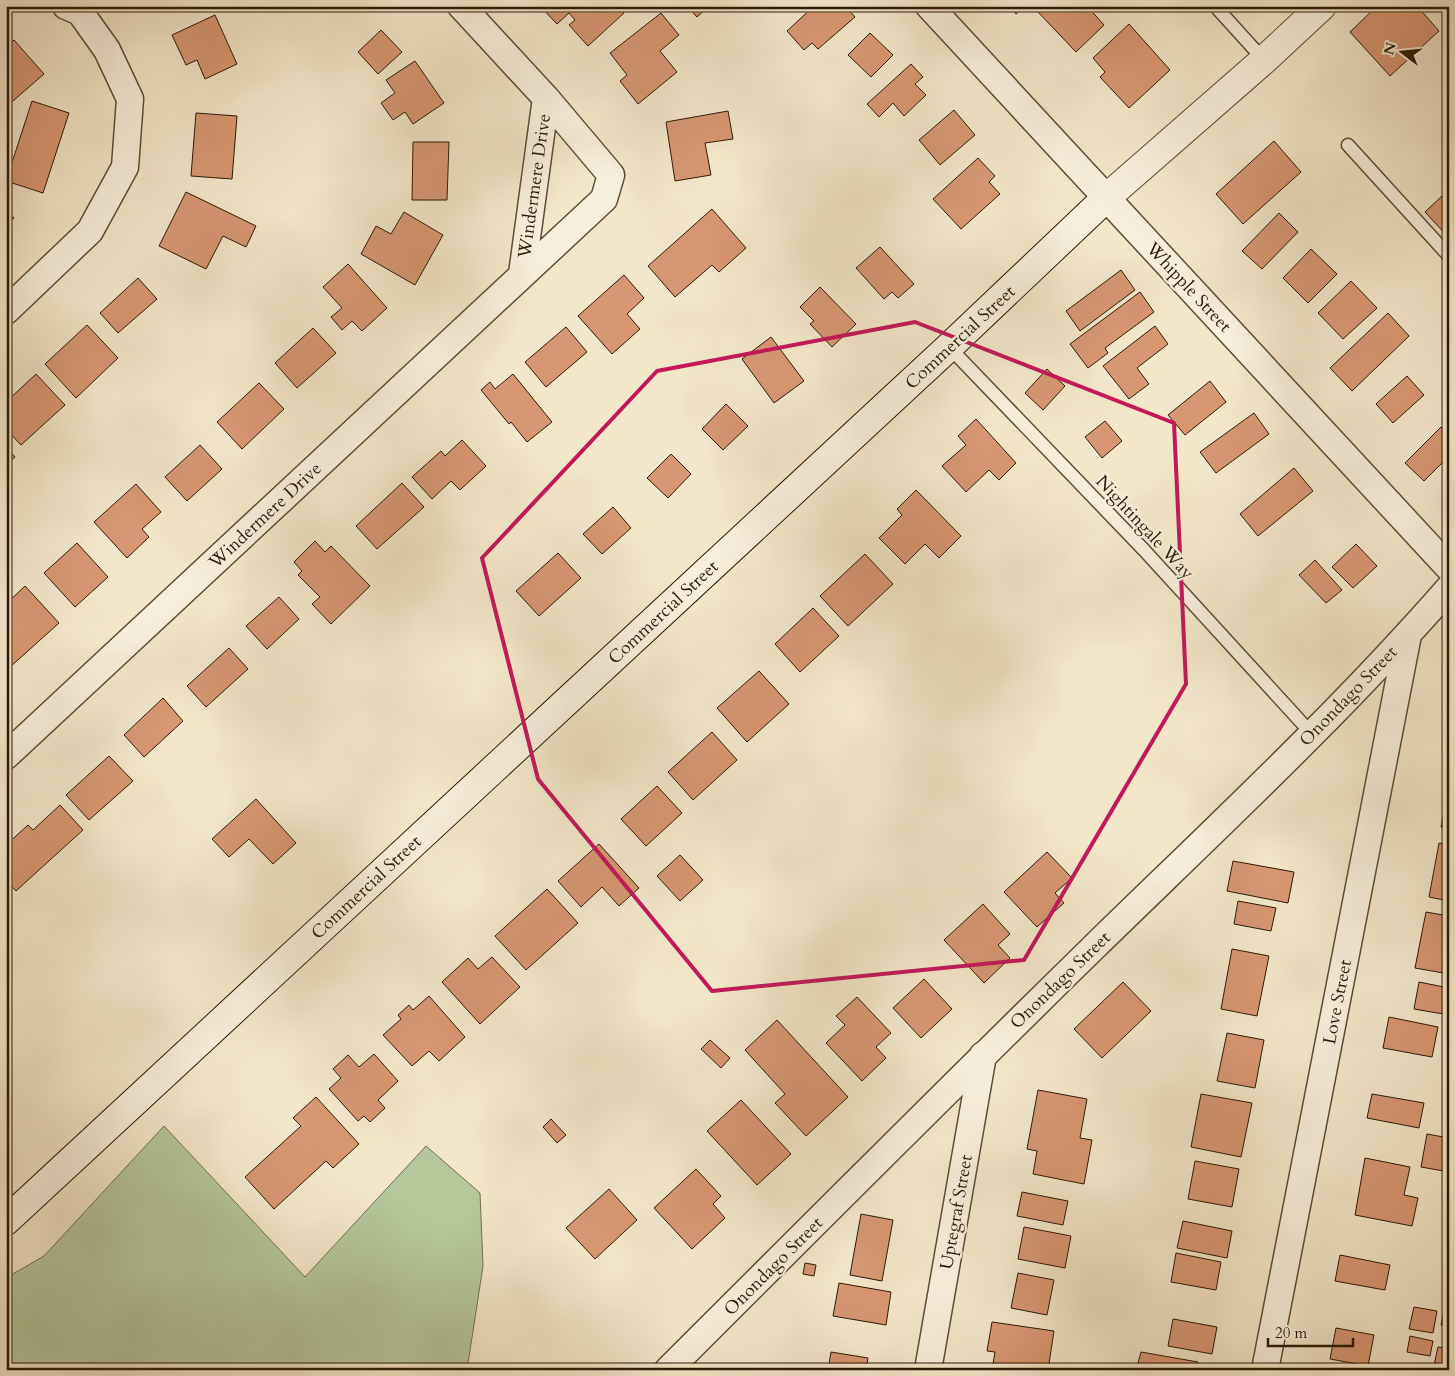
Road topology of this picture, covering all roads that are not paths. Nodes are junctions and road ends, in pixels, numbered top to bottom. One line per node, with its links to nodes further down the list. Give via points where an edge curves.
1 (66, 6): 12 (street, via 80,12 107,50 130,99 125,167 90,231)
2 (460, 6): 7 (street, Windermere Drive)
3 (929, 6): 9 (street, Whipple Street)
4 (1214, 6): 6 (lane)
5 (1322, 6): 6 (main road, Commercial Street)
6 (1264, 60): 9 (main road, Commercial Street)
7 (546, 98): 11 (street, Windermere Drive); 11 (street, Windermere Drive, via 611,175 604,199)
8 (1348, 145): 10 (lane)
9 (1105, 198): 13 (main road, Commercial Street); 14 (street, Whipple Street)
10 (1449, 256)
11 (522, 274): 18 (street, Windermere Drive)
12 (6, 311)
13 (949, 347): 17 (lane, Nightingale Way, via 1144,550); 20 (main road, Commercial Street)
14 (1449, 568)
15 (1449, 588): 16 (street, Onondago Street)
16 (1408, 634): 17 (street, Onondago Street); 23 (street, Love Street)
17 (1312, 734): 19 (street, Onondago Street)
18 (7, 755)
19 (983, 1055): 21 (street, Onondago Street); 22 (street, Uptegraf Street)
20 (6, 1221)
21 (668, 1370)
22 (928, 1370)
23 (1265, 1370)

